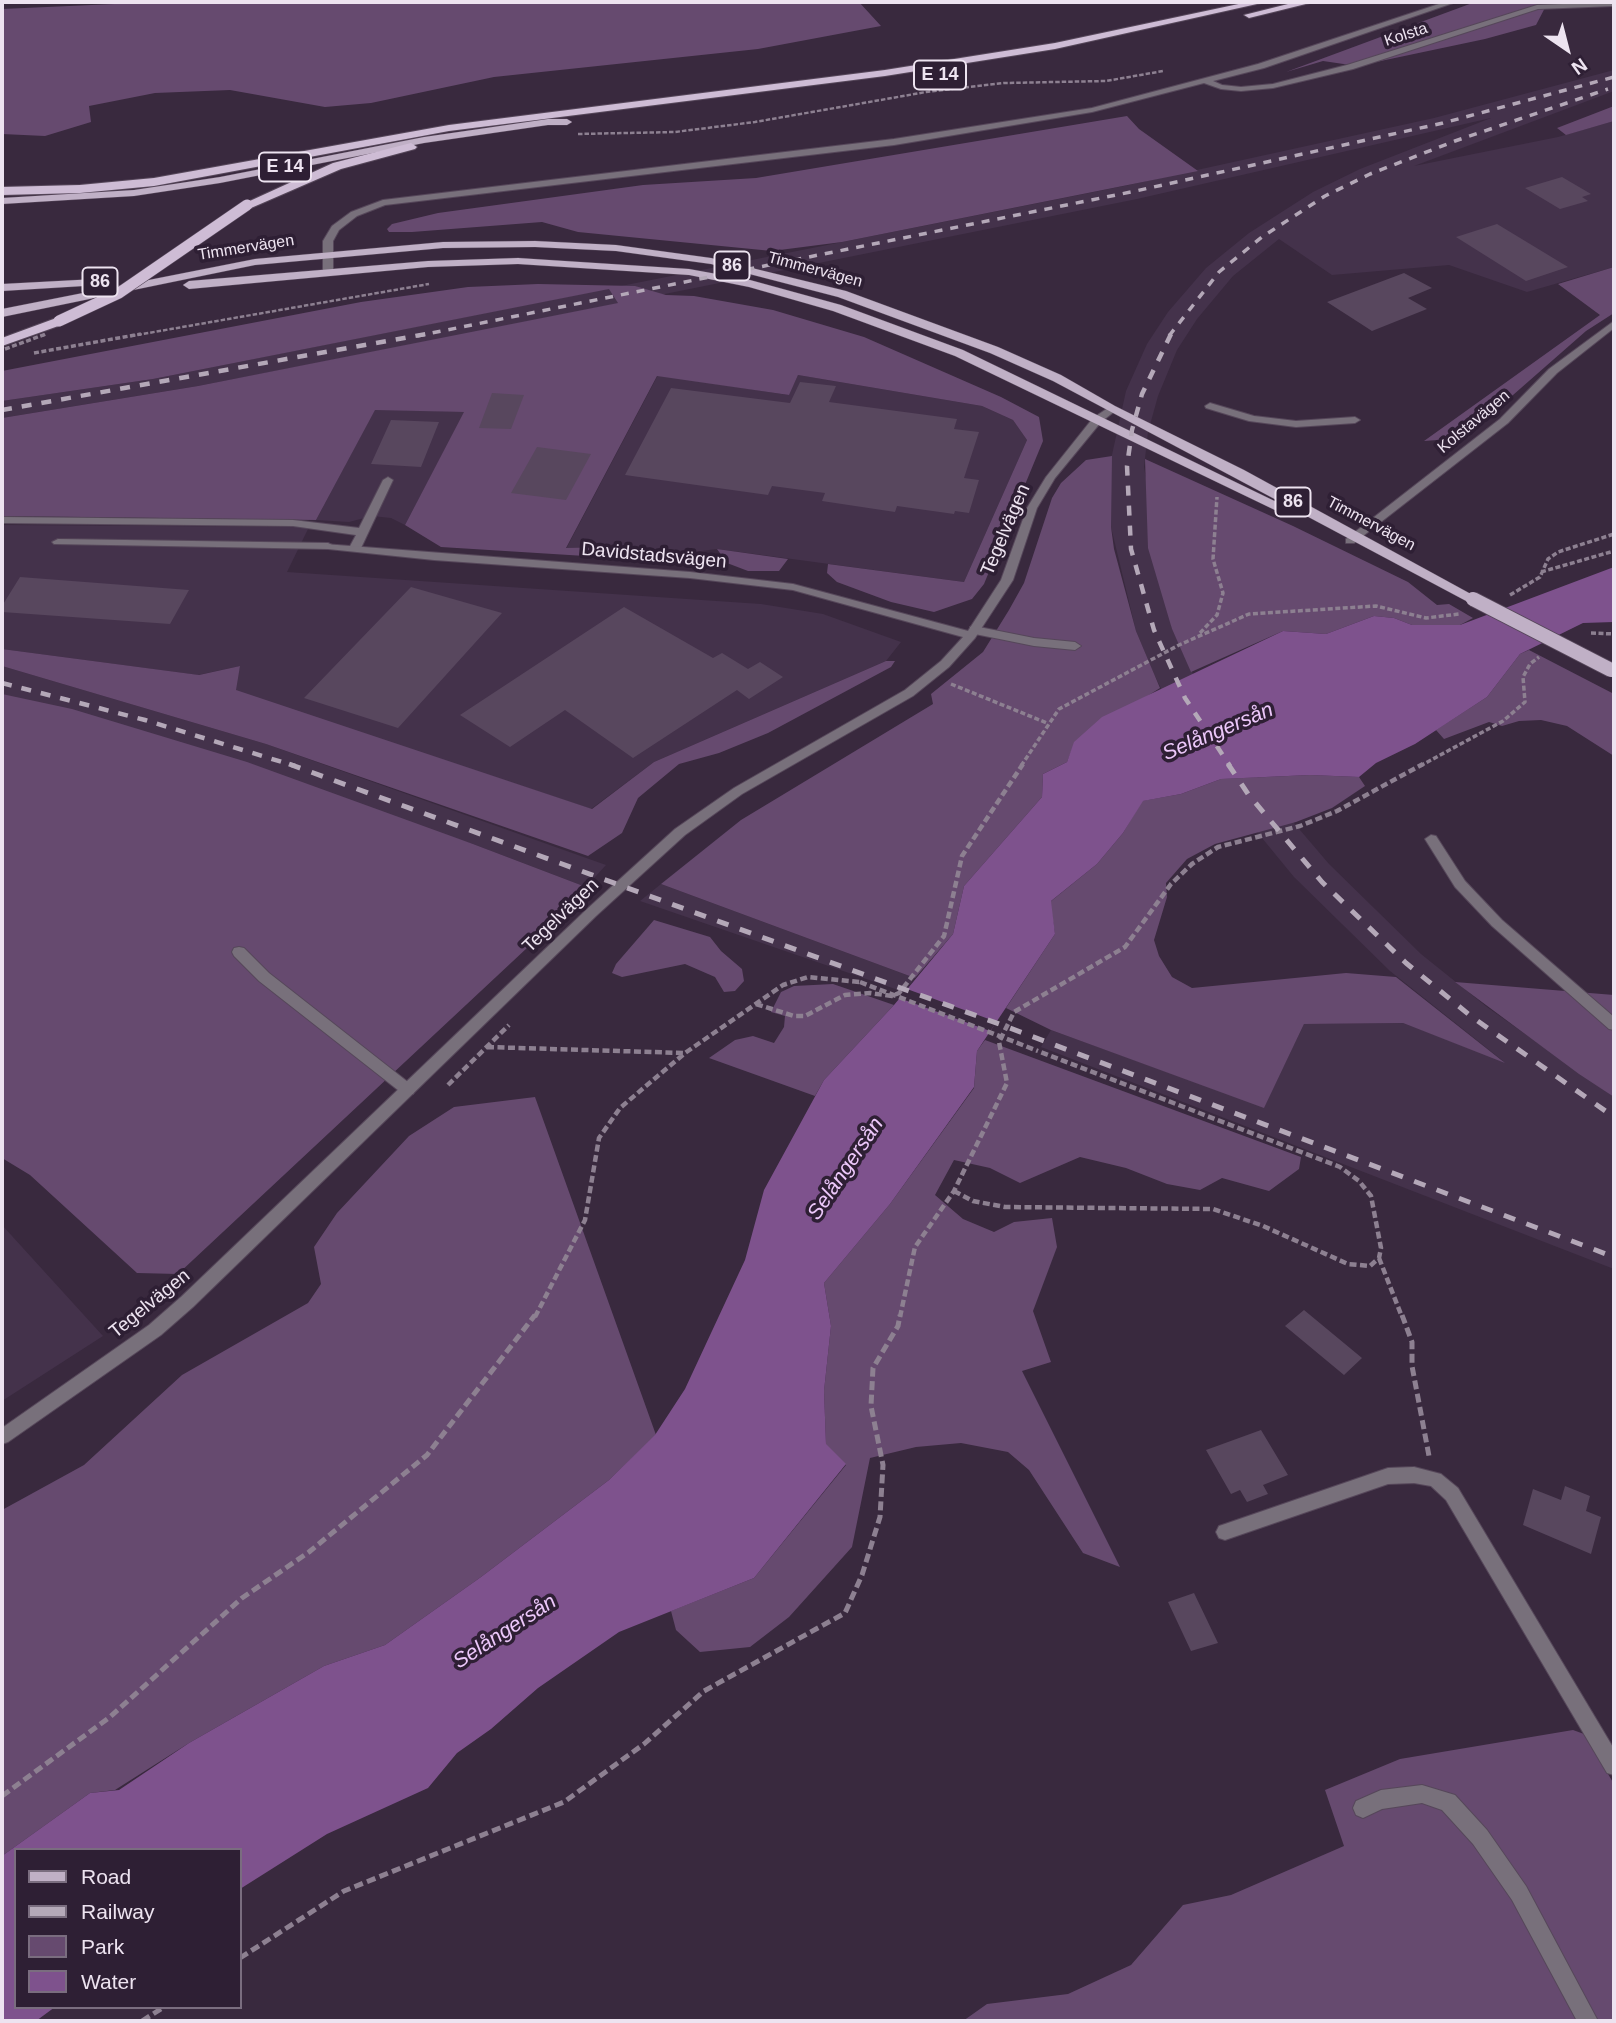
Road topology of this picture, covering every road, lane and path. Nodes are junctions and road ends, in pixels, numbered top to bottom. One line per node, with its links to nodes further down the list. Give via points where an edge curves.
1 (1261, 2): 8 (highway, E 14, via 1055,46 885,73 449,128 154,182)
2 (1309, 2): 7 (highway, E 14, via 936,76)
3 (1452, 2): 6 (street)
4 (1614, 4): 6 (street, Kolsta, via 1537,7 1350,67 1273,86 1241,89)
5 (1173, 69): 7 (path, via 1106,81 1004,83 926,92 675,132 628,135)
6 (1206, 81): 10 (street, via 1092,110 894,142 383,203 344,220 329,236)
7 (568, 128): 9 (main road, E 14, via 548,122 424,140 135,193); 18 (highway, E 14, bridge, via 390,152 337,166 247,205 119,293)
8 (2, 191)
9 (2, 201)
10 (327, 255): 11 (main road, Timmervägen / 86); 12 (street); 21 (main road, Timmervägen / 86, via 443,245 535,244 616,248 711,261 842,294 949,331 1057,378)
11 (255, 262): 14 (main road, 86, via 122,280); 15 (main road, Timmervägen)
12 (328, 272): 16 (main road, Timmervägen / 86, via 163,288); 22 (main road, Timmervägen / 86, via 518,261 689,272 800,296 885,325 959,353)
13 (436, 283): 19 (path)
14 (2, 288)
15 (2, 313)
16 (2, 320)
17 (1614, 324): 29 (street, Kolstavägen, via 1553,371 1504,421)
18 (2, 342)
19 (28, 354)
20 (1210, 406): 23 (street, via 1253,419 1296,424)
21 (1111, 410): 22 (street, Tegelvägen); 29 (main road, Timmervägen / 86, via 1239,473)
22 (1097, 420): 25 (main road, Timmervägen / 86); 36 (street, Tegelvägen, via 1068,453 1032,508 1007,580)
23 (1355, 420)
24 (387, 480): 27 (street)
25 (1225, 482): 29 (main road, Timmervägen / 86); 39 (path, via 1216,500 1213,559 1223,593 1217,615)
26 (2, 520): 27 (street, via 293,523)
27 (362, 532): 31 (street)
28 (1614, 534): 33 (path, via 1558,552)
29 (1353, 538): 42 (main road, Timmervägen / 86, bridge)
30 (58, 542): 31 (street, Davidstadsvägen)
31 (355, 548): 36 (street, Davidstadsvägen, via 793,587)
32 (1614, 551): 33 (path)
33 (1541, 573): 34 (path)
34 (1507, 597)
35 (1465, 612): 39 (path, via 1426,618 1376,606 1249,614)
36 (973, 632): 40 (street, Davidstadsvägen); 43 (street, Tegelvägen)
37 (1586, 633): 38 (path)
38 (1614, 634)
39 (1197, 636): 46 (path, via 1059,709)
40 (1075, 646)
41 (1543, 654): 56 (path, via 1523,677 1525,702 1503,721 1337,811 1300,826 1217,847 1171,884 1125,947 1014,1012 999,1042 1007,1083)
42 (1613, 671)
43 (931, 676): 44 (path); 55 (street, Tegelvägen, via 738,791 680,832)
44 (951, 684): 45 (path); 46 (path)
45 (941, 691)
46 (1047, 723): 49 (path, via 962,856 944,936 899,993 845,995 805,1016)
47 (1431, 839): 51 (street, via 1460,884 1497,923)
48 (239, 951): 55 (street)
49 (755, 1003): 53 (path); 57 (path, bridge, via 783,985 808,977 860,982 1340,1167 1371,1196)
50 (515, 1019): 52 (path)
51 (1614, 1025)
52 (487, 1047): 53 (path); 54 (path)
53 (685, 1053): 62 (path, via 620,1108 599,1138 585,1220 531,1324 427,1455 309,1552 233,1605 110,1717)
54 (448, 1084)
55 (408, 1090): 58 (street, Tegelvägen, via 163,1323)
56 (954, 1191): 57 (path, via 973,1201 1005,1207 1213,1209 1348,1264 1370,1266); 64 (path, via 915,1247 898,1326 873,1368 871,1406 883,1465 880,1517 845,1613 704,1691 644,1744 564,1802 344,1891)
57 (1379, 1258): 59 (path, via 1412,1342 1414,1380)
58 (2, 1437)
59 (1435, 1479): 60 (street, via 1388,1476); 61 (street, via 1469,1521)
60 (1225, 1532)
61 (1614, 1766)
62 (2, 1796)
63 (1363, 1808): 67 (street, via 1381,1800 1422,1794 1448,1801 1519,1893)
64 (242, 1957)
65 (161, 2009): 66 (path)
66 (142, 2021)
67 (1588, 2021)

